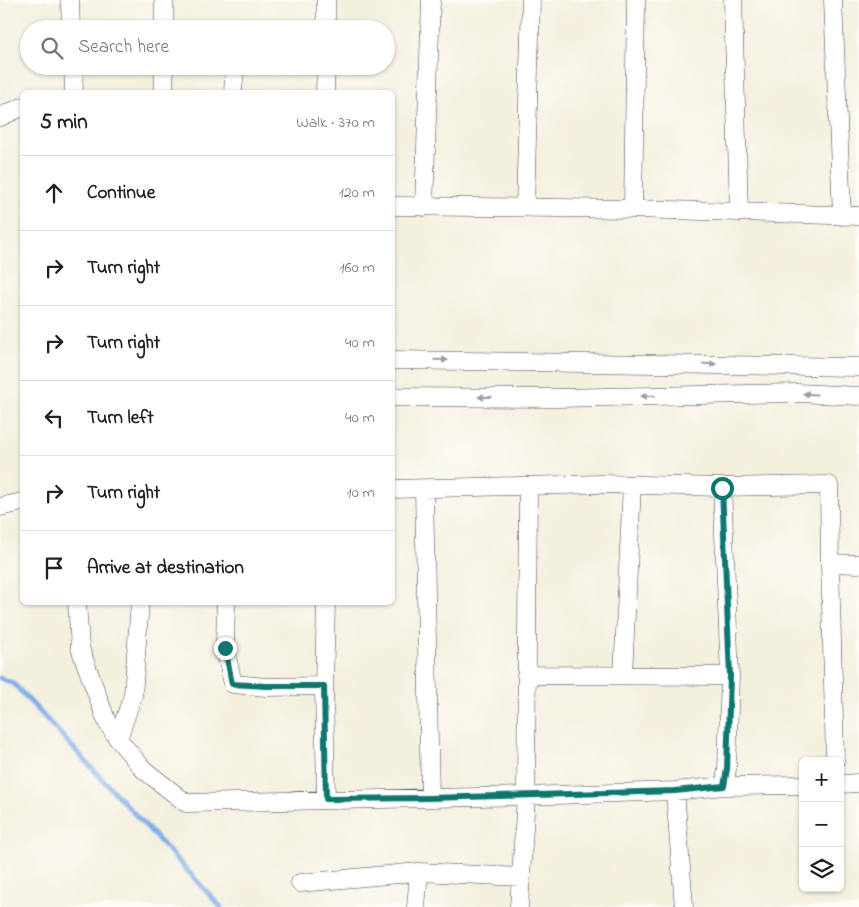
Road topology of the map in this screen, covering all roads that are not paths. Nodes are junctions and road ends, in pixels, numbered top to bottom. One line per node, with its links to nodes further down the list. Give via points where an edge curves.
1 (70, 0): 9 (street)
2 (164, 0): 10 (street)
3 (326, 0): 11 (street)
4 (431, 0): 23 (street)
5 (532, 0): 24 (street)
6 (636, 0): 25 (street)
7 (734, 0): 26 (street)
8 (833, 0): 27 (street)
9 (71, 20)
10 (164, 20)
11 (326, 20)
12 (72, 75): 16 (street)
13 (164, 75): 17 (street)
14 (234, 75): 18 (street)
15 (326, 75): 19 (street)
16 (71, 90)
17 (164, 90)
18 (233, 90)
19 (325, 90)
20 (20, 108): 21 (street)
21 (0, 117)
22 (395, 206): 23 (street)
23 (424, 207): 24 (street)
24 (525, 208): 25 (street)
25 (633, 209): 26 (street)
26 (739, 212): 27 (street)
27 (850, 216)
28 (395, 360): 29 (street, one-way to 29)
29 (853, 367): 30 (street)
30 (853, 396): 31 (street, one-way to 31, via 798,393 557,398)
31 (395, 397)
32 (632, 485): 33 (street); 34 (street); 46 (street)
33 (528, 486): 36 (street); 45 (street)
34 (722, 488): 39 (street, via 829,485); 47 (street)
35 (395, 489): 36 (street)
36 (424, 489): 57 (street)
37 (20, 502): 38 (street)
38 (0, 507)
39 (830, 563): 40 (street); 50 (street)
40 (859, 564)
41 (77, 605): 49 (street, via 80,648 107,722)
42 (140, 605): 49 (street, via 133,695)
43 (226, 605): 48 (street, via 225,648 232,684)
44 (326, 605): 48 (street)
45 (526, 675): 46 (street); 56 (street)
46 (623, 675): 47 (street)
47 (730, 676): 54 (street)
48 (324, 686): 58 (street)
49 (118, 739): 58 (street, via 142,769 186,803)
50 (835, 757)
51 (859, 783): 52 (street)
52 (844, 784)
53 (799, 785): 54 (street)
54 (724, 786): 55 (street)
55 (675, 791): 56 (street); 64 (street)
56 (526, 796): 57 (street); 60 (street)
57 (430, 798): 58 (street)
58 (326, 799)
59 (419, 872): 60 (street); 61 (street); 62 (street)
60 (520, 877): 63 (street)
61 (300, 883)
62 (416, 907)
63 (519, 907)
64 (684, 907)

